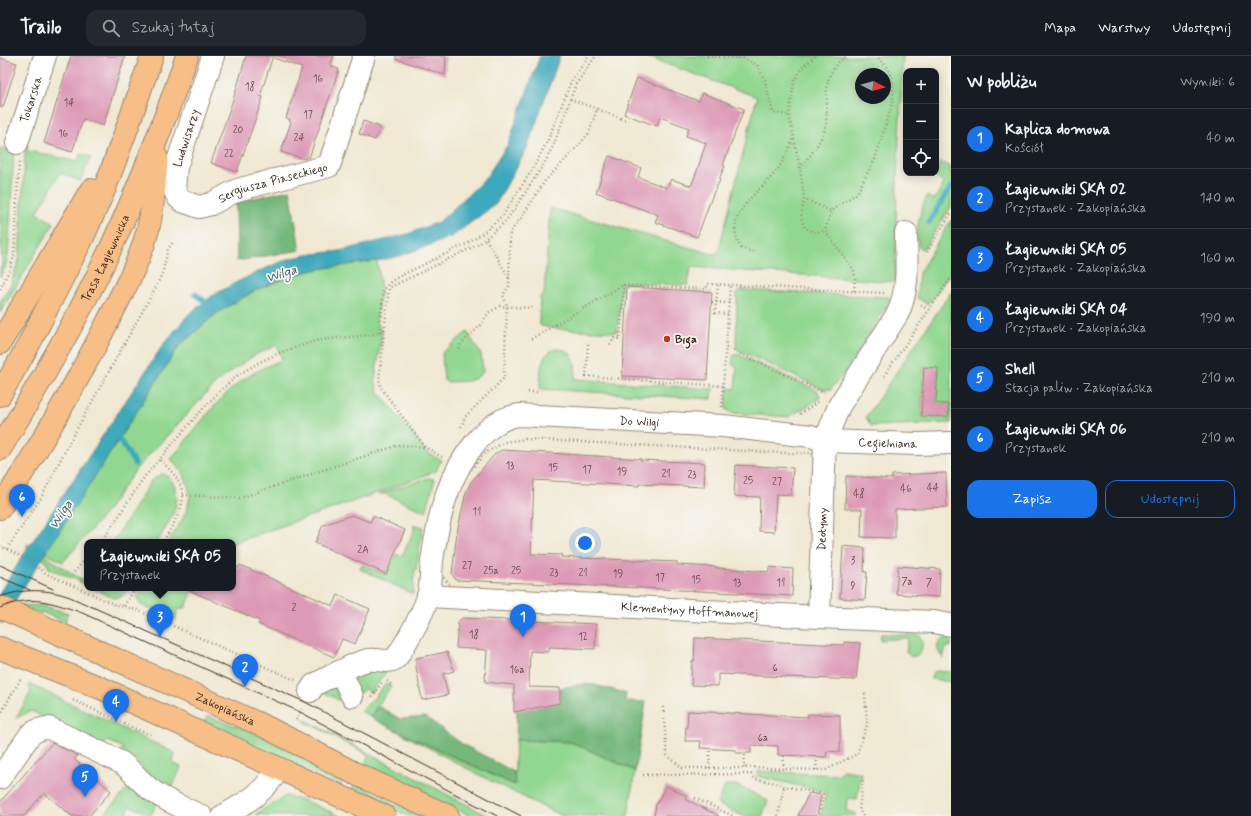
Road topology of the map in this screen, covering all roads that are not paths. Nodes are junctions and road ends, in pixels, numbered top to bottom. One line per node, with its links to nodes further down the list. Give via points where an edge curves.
1 (45, 56): 8 (street, Tokarska)
2 (152, 56): 6 (main road)
3 (188, 56): 7 (main road, Trasa Łagiewnicka)
4 (213, 56): 9 (street, Ludwisarzy, via 174,176 174,189 178,197)
5 (364, 56): 9 (street, Sergiusza Piaseckiego, via 329,166 237,190 211,204)
6 (128, 128): 11 (main road); 12 (main road, via 83,237)
7 (159, 135): 15 (main road, Trasa Łagiewnicka, via 124,219 85,301); 16 (main road, via 147,232 134,268 70,394)
8 (17, 143)
9 (199, 207)
10 (906, 232): 13 (street, via 905,297 898,313 839,406)
11 (0, 343)
12 (0, 395)
13 (825, 441): 14 (street, Cegielniana); 17 (street, Do Wilgi, via 811,436 722,426 519,415 508,417 484,433 455,473 440,515); 19 (street, Deotymy)
14 (951, 443)
15 (0, 449)
16 (0, 508)
17 (428, 596): 19 (street, Klementyny Hoffmanowej, via 510,601); 22 (street, Do Wilgi, via 408,640 394,660 389,662 386,670 374,660 366,660)
18 (0, 607): 30 (main road, Zakopiańska, via 268,728 354,773)
19 (816, 607): 20 (street, Klementyny Hoffmanowej)
20 (951, 625)
21 (0, 648): 25 (main road, via 101,688)
22 (341, 672): 23 (street, via 314,685); 24 (street)
23 (310, 691)
24 (360, 698)
25 (279, 769): 28 (street, via 258,794); 29 (main road)
26 (0, 778): 27 (street, via 30,735 49,728 122,763 160,796)
27 (201, 816)
28 (223, 816)
29 (384, 816)
30 (448, 816)

